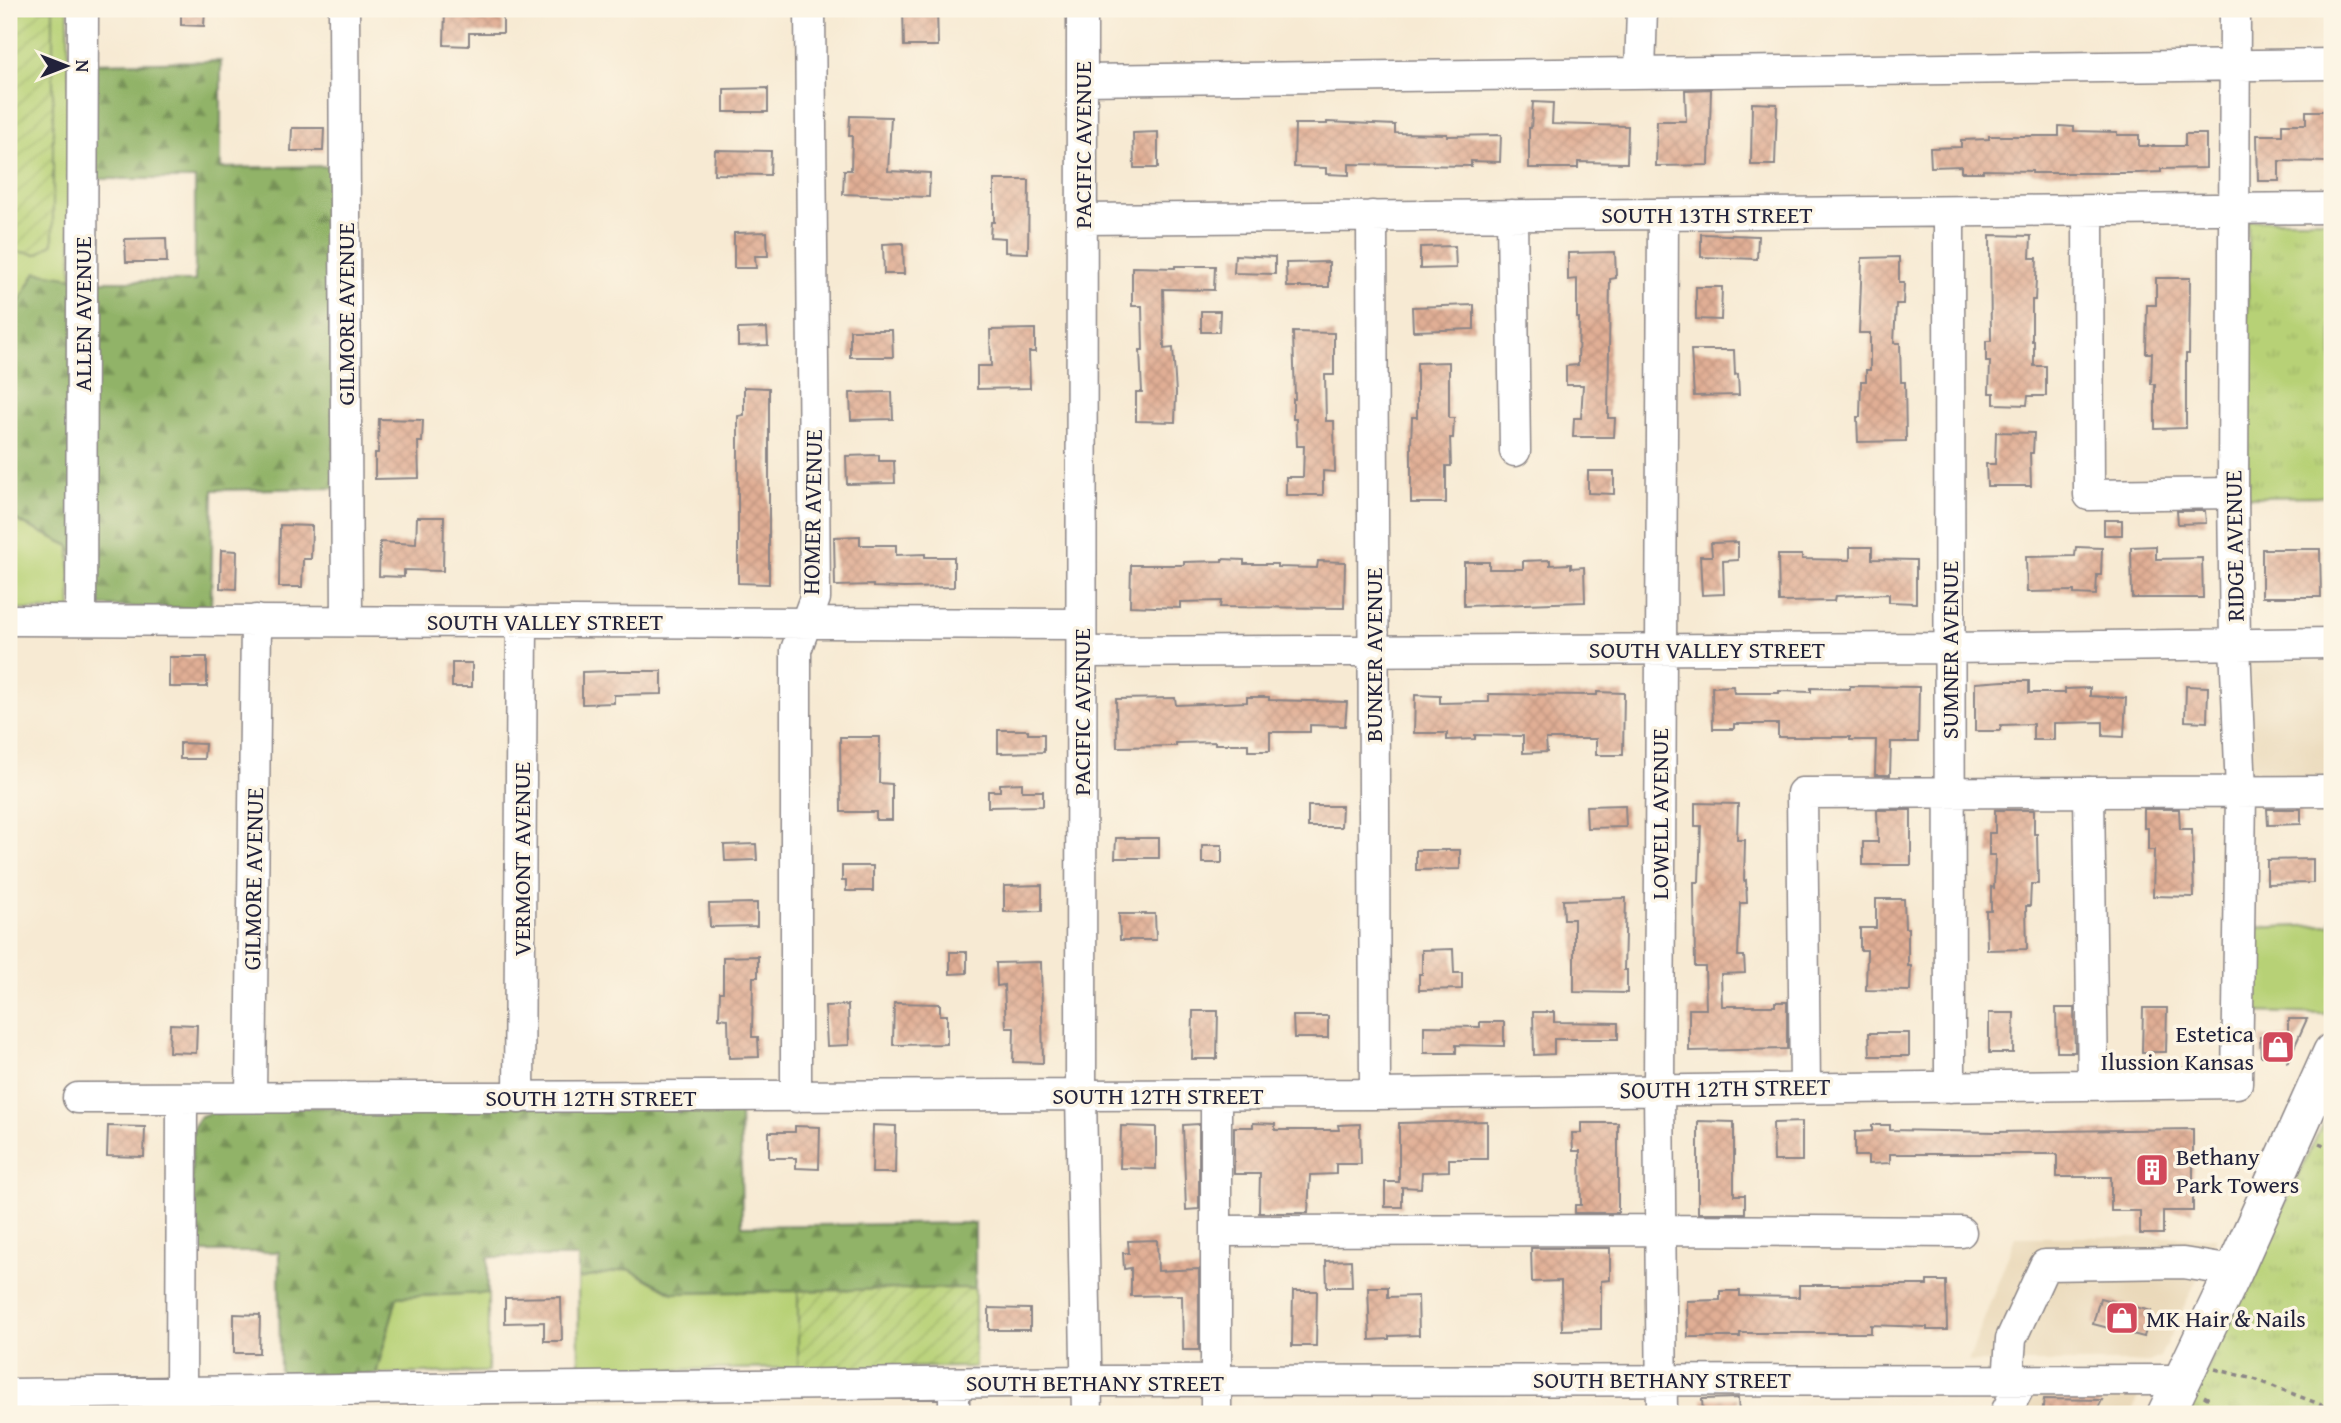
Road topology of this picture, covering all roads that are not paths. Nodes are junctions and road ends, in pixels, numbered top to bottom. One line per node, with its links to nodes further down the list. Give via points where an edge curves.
1 (83, 9): 22 (street, ALLEN AVENUE)
2 (344, 9): 24 (street, GILMORE AVENUE)
3 (810, 9): 26 (street, HOMER AVENUE, via 815,598)
4 (1082, 9): 10 (street, PACIFIC AVENUE)
5 (1642, 9): 9 (street)
6 (2235, 9): 8 (street, RIDGE AVENUE)
7 (2332, 64): 8 (street)
8 (2234, 65): 9 (street); 12 (street, RIDGE AVENUE)
9 (1640, 73): 10 (street)
10 (1082, 80): 18 (street, PACIFIC AVENUE)
11 (2332, 208): 12 (street, SOUTH 13TH STREET)
12 (2233, 209): 13 (street, SOUTH 13TH STREET); 20 (street, RIDGE AVENUE)
13 (2088, 211): 14 (street, SOUTH 13TH STREET); 20 (street, via 2089,495)
14 (1949, 212): 15 (street, SOUTH 13TH STREET); 30 (street, SUMNER AVENUE)
15 (1662, 214): 16 (street, SOUTH 13TH STREET); 31 (street, LOWELL AVENUE)
16 (1512, 215): 17 (street, SOUTH 13TH STREET); 19 (street)
17 (1372, 216): 18 (street, SOUTH 13TH STREET); 32 (street, BUNKER AVENUE)
18 (1082, 219): 27 (street, PACIFIC AVENUE)
19 (1515, 451)
20 (2233, 493): 29 (street, RIDGE AVENUE)
21 (9, 620): 22 (street, SOUTH VALLEY STREET)
22 (82, 620): 23 (street, SOUTH VALLEY STREET)
23 (256, 620): 24 (street, SOUTH VALLEY STREET); 46 (street, GILMORE AVENUE)
24 (347, 620): 25 (street, SOUTH VALLEY STREET)
25 (522, 621): 26 (street, SOUTH VALLEY STREET); 50 (street, VERMONT AVENUE)
26 (804, 622): 27 (street, SOUTH VALLEY STREET); 47 (street, HOMER AVENUE, via 796,650)
27 (1081, 638): 32 (street, SOUTH VALLEY STREET); 44 (street, PACIFIC AVENUE)
28 (2332, 643): 29 (street, SOUTH VALLEY STREET)
29 (2235, 644): 30 (street, SOUTH VALLEY STREET); 35 (street, RIDGE AVENUE)
30 (1949, 648): 31 (street, SOUTH VALLEY STREET); 36 (street, SUMNER AVENUE)
31 (1660, 649): 32 (street, SOUTH VALLEY STREET); 42 (street, LOWELL AVENUE)
32 (1374, 650): 43 (street, BUNKER AVENUE)
33 (2332, 791): 35 (street)
34 (2089, 792): 35 (street); 36 (street); 39 (street)
35 (2241, 792): 38 (street, RIDGE AVENUE)
36 (1949, 793): 40 (street, via 1802,793); 41 (street, SUMNER AVENUE)
37 (2328, 1069): 54 (main road)
38 (2237, 1083): 39 (street, SOUTH 12TH STREET)
39 (2093, 1085): 41 (street, SOUTH 12TH STREET)
40 (1805, 1087): 41 (street, SOUTH 12TH STREET); 42 (street, SOUTH 12TH STREET)
41 (1950, 1087)
42 (1659, 1089): 43 (street, SOUTH 12TH STREET); 51 (street, LOWELL AVENUE)
43 (1375, 1094): 45 (street, SOUTH 12TH STREET)
44 (1081, 1095): 45 (street, SOUTH 12TH STREET); 47 (street, SOUTH 12TH STREET); 58 (street, PACIFIC AVENUE)
45 (1216, 1095): 52 (street)
46 (251, 1097): 49 (street, SOUTH 12TH STREET); 50 (street, SOUTH 12TH STREET)
47 (796, 1097): 50 (street, SOUTH 12TH STREET)
48 (78, 1098): 49 (street, SOUTH 12TH STREET)
49 (182, 1098): 62 (street)
50 (519, 1098)
51 (1660, 1230): 52 (street); 53 (street); 55 (street, LOWELL AVENUE)
52 (1216, 1231): 59 (street)
53 (1961, 1232)
54 (2234, 1272): 56 (street, via 2183,1263 2045,1265 2011,1339); 57 (main road)
55 (1662, 1379): 56 (street, SOUTH BETHANY STREET); 59 (street, SOUTH BETHANY STREET); 67 (street, LOWELL AVENUE)
56 (2015, 1380): 57 (street, SOUTH BETHANY STREET); 68 (street)
57 (2198, 1380): 69 (main road)
58 (1087, 1381): 59 (street, SOUTH BETHANY STREET); 60 (street, SOUTH BETHANY STREET); 65 (street, PACIFIC AVENUE)
59 (1216, 1381): 66 (street)
60 (954, 1383): 62 (street, SOUTH BETHANY STREET); 64 (street)
61 (9, 1394): 63 (street, SOUTH BETHANY STREET)
62 (198, 1400): 63 (street, SOUTH BETHANY STREET)
63 (67, 1404)
64 (954, 1414)
65 (1087, 1414)
66 (1216, 1414)
67 (1662, 1414)
68 (2006, 1414)
69 (2166, 1414)

